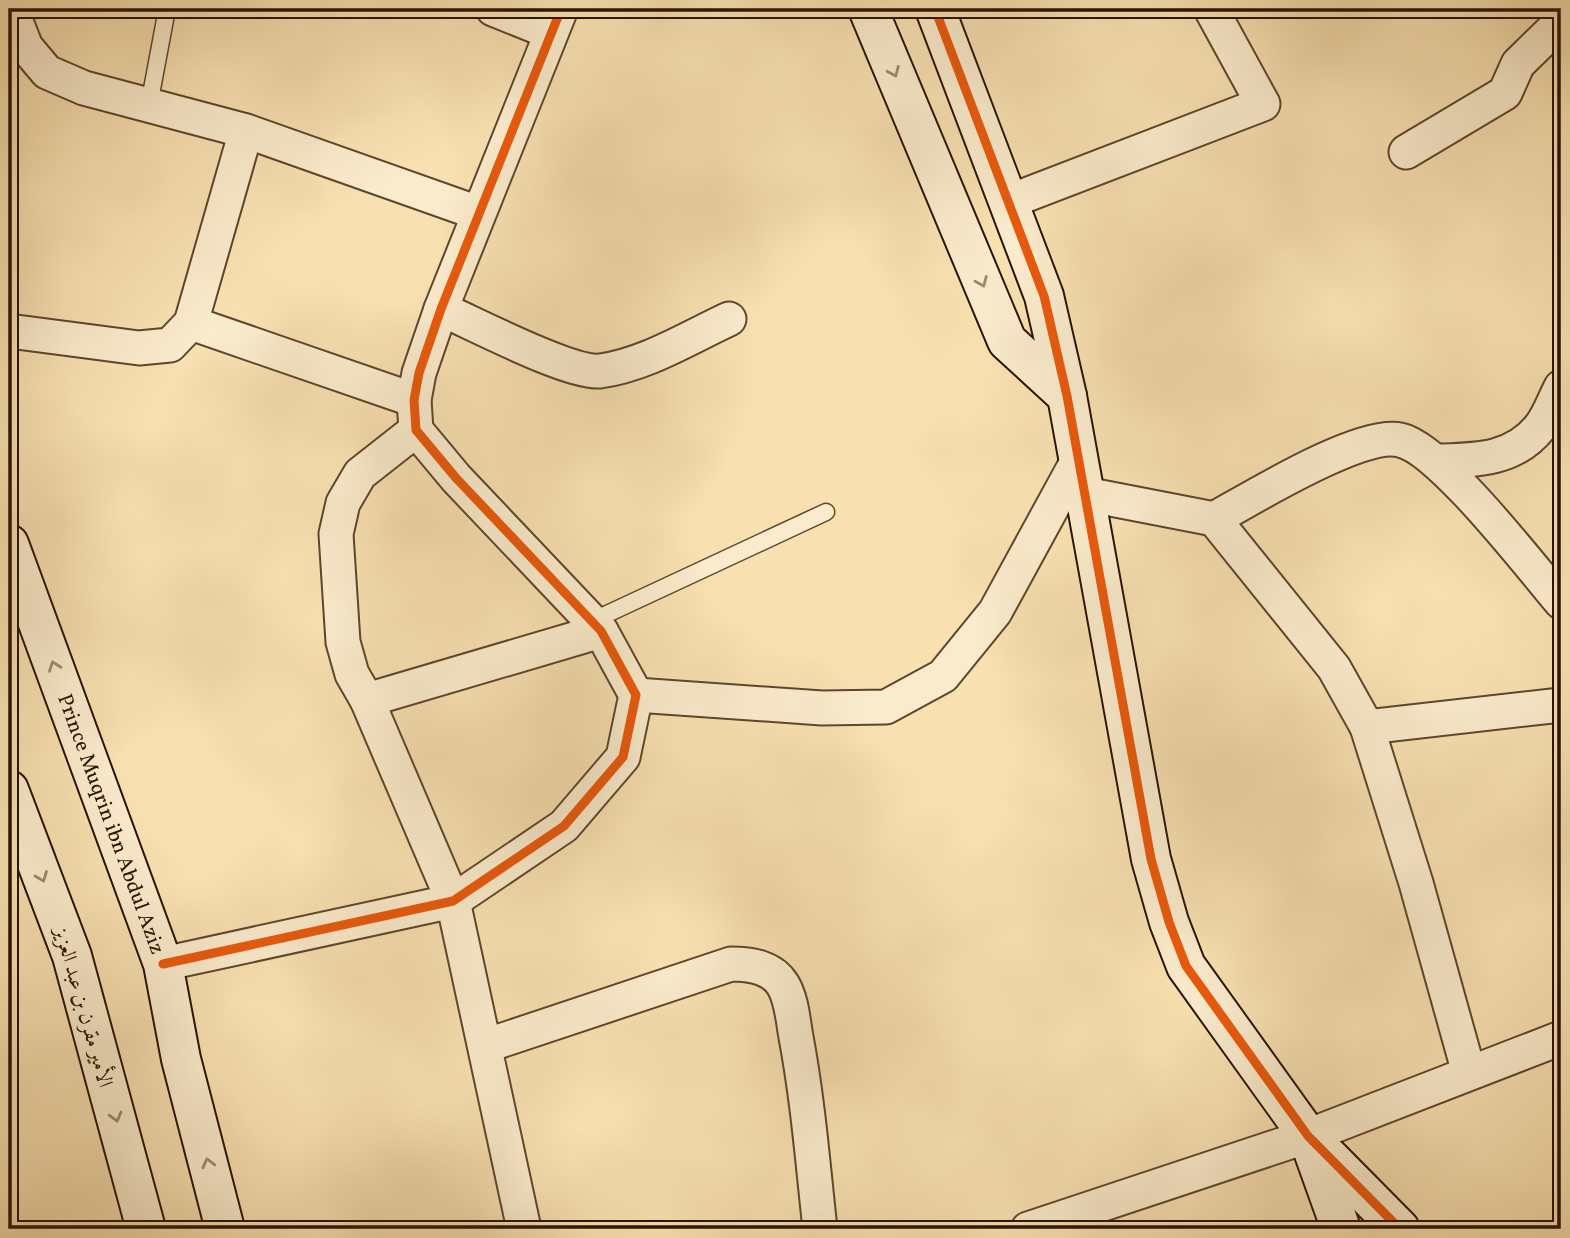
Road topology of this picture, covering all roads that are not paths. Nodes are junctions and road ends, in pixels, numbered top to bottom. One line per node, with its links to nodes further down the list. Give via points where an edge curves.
1 (11, 9): 9 (street, via 26,47 47,72 85,88)
2 (166, 9): 9 (lane)
3 (494, 9): 7 (street)
4 (868, 9): 19 (street, one-way to 19, via 1007,341)
5 (935, 9): 12 (street)
6 (1211, 9): 12 (street, via 1263,104)
7 (556, 20): 13 (street)
8 (1561, 22): 11 (street, via 1518,64 1505,93)
9 (149, 105): 10 (street)
10 (246, 131): 13 (street); 16 (street)
11 (1406, 152)
12 (1008, 202): 19 (street, via 1044,296)
13 (478, 213): 14 (street)
14 (441, 309): 15 (street, via 566,364 597,372 632,364); 20 (street, via 419,373)
15 (729, 319)
16 (191, 323): 17 (street, via 170,345 139,348); 20 (street)
17 (9, 331)
18 (1561, 387): 21 (street, via 1541,427 1509,454)
19 (1067, 397): 22 (street)
20 (415, 415): 27 (street, via 456,478); 29 (street, via 360,474 343,503 336,534 343,642 352,674)
21 (1438, 461): 24 (street, via 1399,439 1348,447); 26 (street)
22 (1082, 477): 24 (street); 28 (street, via 995,612 943,676 886,707 822,708); 38 (street, via 1151,859 1168,922 1186,966)
23 (826, 513): 27 (lane)
24 (1214, 519): 31 (street, via 1334,668)
25 (9, 544): 34 (street, Prince Muqrin ibn Abdul Aziz, one-way to 25)
26 (1561, 602)
27 (597, 626): 28 (street); 29 (street)
28 (636, 695): 33 (street, via 623,757 564,826)
29 (368, 700): 33 (street)
30 (1561, 705): 31 (street)
31 (1367, 727): 37 (street)
32 (9, 790): 39 (street, الأمير مقرن بن عبد العزيز, one-way to 39, via 72,956)
33 (453, 901): 34 (street); 36 (street)
34 (163, 964): 40 (street, Prince Muqrin ibn Abdul Aziz, one-way to 34, via 181,1059)
35 (1561, 1038): 37 (street)
36 (485, 1046): 41 (street); 42 (street, via 731,964 754,964 774,975 791,1009 806,1091)
37 (1469, 1073): 38 (street)
38 (1308, 1136): 43 (street); 44 (street); 45 (street)
39 (146, 1229)
40 (225, 1229)
41 (524, 1229)
42 (820, 1229)
43 (1028, 1229)
44 (1341, 1229)
45 (1400, 1229)

